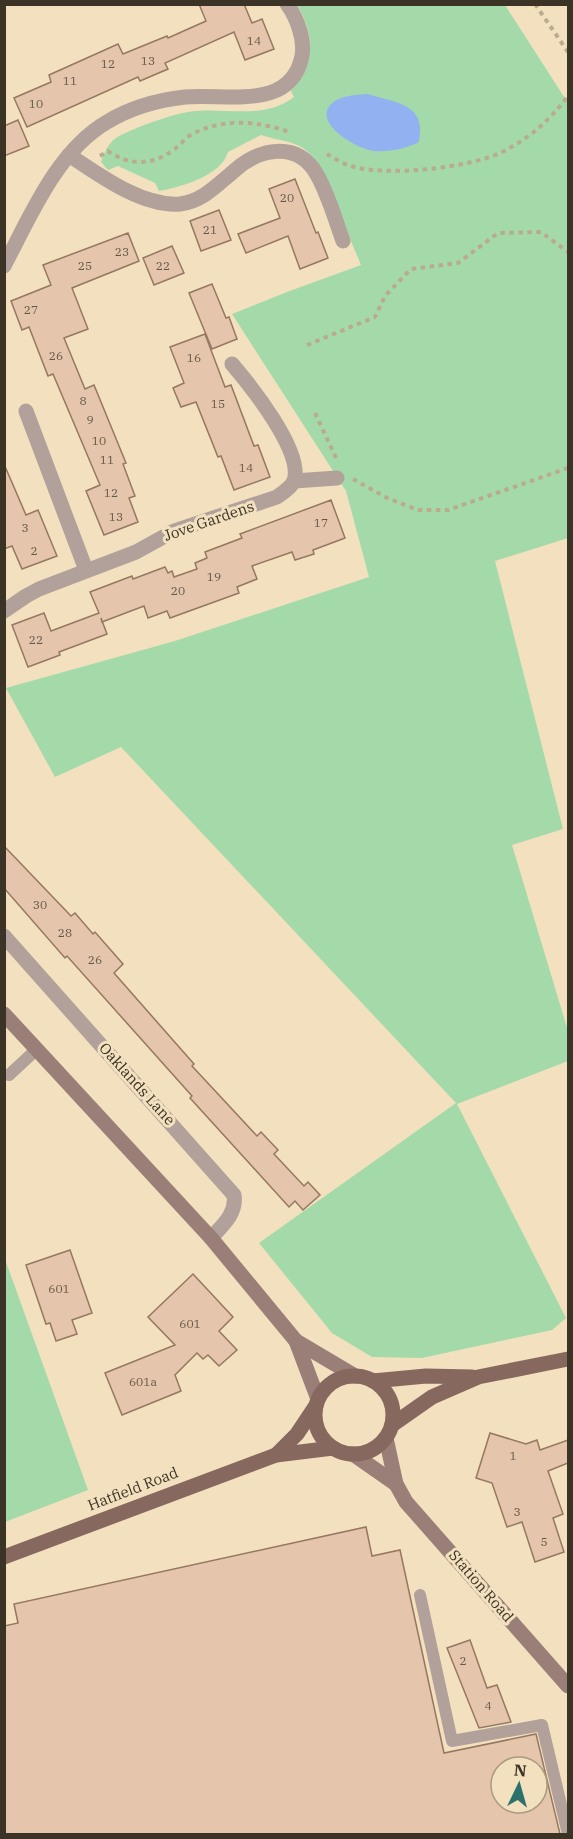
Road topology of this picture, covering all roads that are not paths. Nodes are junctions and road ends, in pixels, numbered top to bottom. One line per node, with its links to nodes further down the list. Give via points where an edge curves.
1 (287, 4): 2 (street, via 299,28 302,53 291,80 283,87 253,97 184,97 140,107 105,123)
2 (69, 155): 3 (street, via 130,193 180,204 205,196 256,156 275,150 295,154 315,171); 4 (street, via 46,188)
3 (343, 241)
4 (4, 266)
5 (232, 364): 8 (street, via 261,398 284,438)
6 (26, 411): 9 (street)
7 (342, 478): 8 (street)
8 (294, 481): 9 (street, Jove Gardens, via 277,497 174,531 136,552)
9 (86, 570): 10 (street, Jove Gardens, via 26,596)
10 (4, 611)
11 (4, 936): 15 (street, Oaklands Lane, via 234,1195 236,1202 230,1218)
12 (4, 1014): 13 (street)
13 (37, 1049): 14 (lane); 15 (street)
14 (9, 1075)
15 (211, 1238): 16 (street)
16 (297, 1341): 18 (street); 21 (street)
17 (568, 1359): 19 (main road)
18 (355, 1376): 20 (main road); 21 (main road, via 333,1382)
19 (478, 1377): 20 (main road); 22 (main road, via 432,1397)
20 (373, 1381): 22 (main road, via 390,1400 393,1413)
21 (317, 1402): 23 (main road, via 318,1430); 25 (main road, Hatfield Road, via 297,1434)
22 (389, 1432): 24 (main road, via 377,1447); 26 (street, Station Road)
23 (333, 1448): 24 (main road); 25 (main road, Hatfield Road)
24 (353, 1454): 26 (street, Station Road)
25 (276, 1455): 27 (main road, Hatfield Road)
26 (396, 1484): 29 (street, Station Road, via 406,1502)
27 (4, 1557)
28 (420, 1595): 30 (lane, via 452,1741 542,1725)
29 (568, 1686)
30 (568, 1834)

